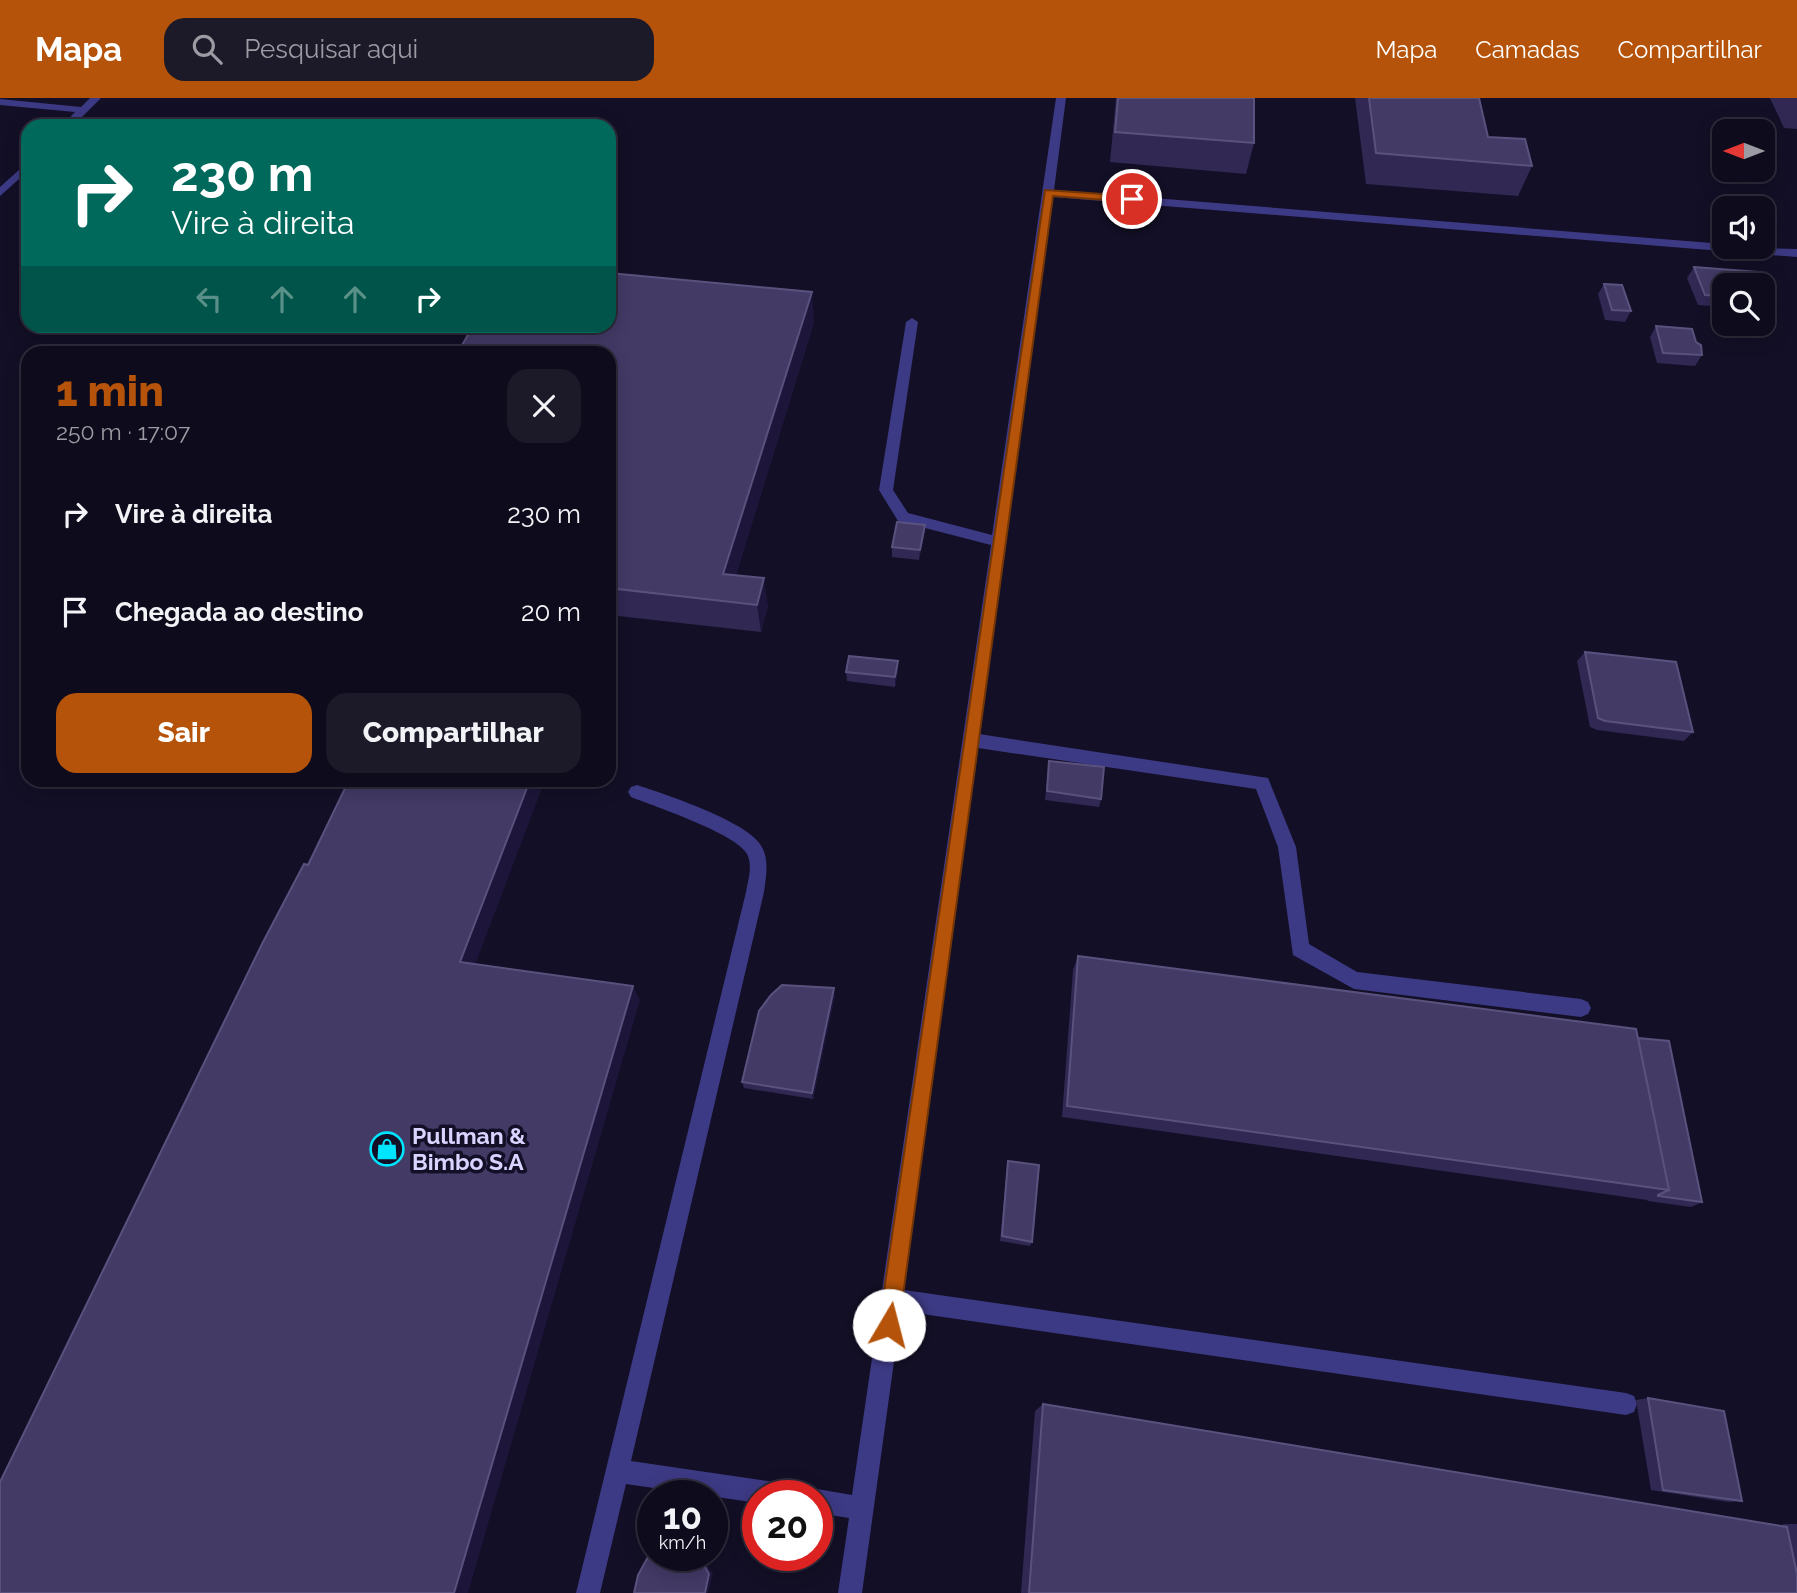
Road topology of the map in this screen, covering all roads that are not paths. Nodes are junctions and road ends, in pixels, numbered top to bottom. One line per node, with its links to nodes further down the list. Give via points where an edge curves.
1 (96, 98): 4 (lane)
2 (1061, 98): 8 (lane)
3 (0, 102): 4 (lane)
4 (84, 110): 5 (lane)
5 (74, 119)
6 (21, 172): 7 (lane)
7 (0, 193)
8 (1049, 193): 9 (lane); 11 (lane)
9 (1797, 253)
10 (912, 323): 11 (lane, via 886,490 903,517)
11 (1000, 542): 12 (lane)
12 (972, 740): 14 (lane, via 1262,783 1287,847 1300,949 1354,980); 15 (lane)
13 (637, 792): 17 (lane, via 738,834 753,847 759,864)
14 (1581, 1008)
15 (892, 1299): 16 (lane); 20 (lane)
16 (1626, 1404)
17 (618, 1471): 18 (lane); 21 (lane)
18 (742, 1489)
19 (833, 1503): 20 (lane)
20 (863, 1508): 22 (lane)
21 (588, 1593)
22 (850, 1593)

